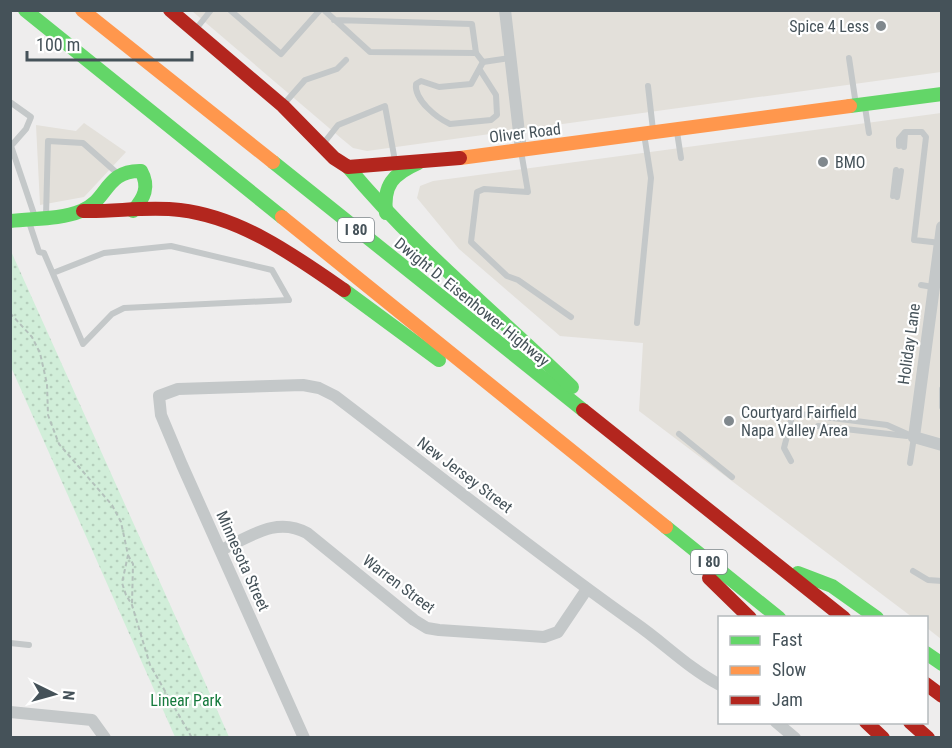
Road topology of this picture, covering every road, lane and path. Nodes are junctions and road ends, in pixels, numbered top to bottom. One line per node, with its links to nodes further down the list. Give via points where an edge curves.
1 (25, 10): 54 (main road, I 80)
2 (82, 10): 53 (main road, Dwight D. Eisenhower Highway / I 80, via 502,348)
3 (211, 10): 9 (lane)
4 (230, 10): 5 (lane, via 281,54)
5 (322, 10): 8 (lane)
6 (505, 10): 11 (street)
7 (173, 12): 9 (main road)
8 (334, 20): 10 (lane, via 370,52); 10 (lane, via 472,24)
9 (193, 31): 20 (main road)
10 (476, 53): 14 (lane)
11 (510, 58): 14 (lane); 27 (street)
12 (849, 58): 19 (lane)
13 (346, 60): 20 (lane, via 337,69 305,80)
14 (483, 62): 15 (lane)
15 (480, 70): 15 (lane, via 471,84 439,87 421,81 415,89 445,122 454,125 491,120 497,115 497,98)
16 (648, 86): 22 (lane)
17 (942, 94): 19 (main road, Oliver Road)
18 (10, 102): 25 (lane, via 31,117)
19 (860, 104): 21 (main road, Oliver Road); 23 (lane)
20 (283, 106): 24 (main road)
21 (676, 129): 22 (main road, Oliver Road); 28 (lane)
22 (649, 133): 27 (main road, Oliver Road); 45 (lane, via 651,178)
23 (869, 133)
24 (322, 145): 30 (lane, via 338,125 385,106); 31 (main road)
25 (11, 146): 38 (lane)
26 (901, 146): 41 (lane, via 899,139 905,132 922,132 926,137 914,240)
27 (521, 150): 29 (main road, Oliver Road); 44 (lane, via 528,192 477,192 470,239 473,247 507,276)
28 (681, 158)
29 (418, 163): 30 (main road, Oliver Road); 37 (main road, via 398,172 387,184 383,196)
30 (396, 165): 31 (main road, Oliver Road)
31 (348, 167): 37 (main road)
32 (898, 170): 34 (lane)
33 (117, 174): 35 (main road, via 104,193); 36 (main road, via 129,169 141,171 148,181 147,192); 38 (lane, via 83,143 48,141)
34 (895, 197)
35 (83, 211): 36 (main road); 38 (main road)
36 (133, 211): 54 (main road, via 158,208 207,214 266,239)
37 (386, 213): 53 (main road, via 523,338)
38 (36, 217): 39 (main road); 42 (lane, via 39,252 44,253)
39 (10, 221)
40 (942, 227): 41 (street, Holiday Lane)
41 (940, 243): 51 (street, Holiday Lane, via 927,286)
42 (53, 273): 42 (lane, via 83,344 111,314 124,308 290,300 272,270 171,246 104,253)
43 (10, 313): 60 (path, via 32,337 40,353 52,430 68,456 112,505 121,522)
44 (571, 317)
45 (637, 323)
46 (942, 389): 48 (lane)
47 (159, 396): 59 (street, Minnesota Street, via 161,415); 64 (street, New Jersey Street, via 178,389 303,385 319,388)
48 (942, 407)
49 (818, 426): 51 (lane)
50 (679, 434): 57 (lane)
51 (914, 437): 52 (street); 55 (lane, via 887,425 793,413 784,448); 56 (lane)
52 (942, 445)
53 (632, 447): 61 (main road, Dwight D. Eisenhower Highway / I 80)
54 (566, 448): 58 (main road, I 80)
55 (791, 461)
56 (910, 463)
57 (732, 477)
58 (638, 506): 66 (main road); 67 (main road, I 80)
59 (221, 550): 64 (street, Warren Street, via 274,526 294,526 414,620 439,630 544,637 558,632); 83 (street, Minnesota Street)
60 (128, 555): 65 (path, via 133,564); 65 (path, via 122,583)
61 (783, 568): 68 (main road, Dwight D. Eisenhower Highway / I 80); 69 (main road, via 832,586)
62 (913, 571): 63 (lane, via 928,580)
63 (942, 581)
64 (587, 589): 74 (street, New Jersey Street, via 646,630 694,671)
65 (132, 605): 82 (path, via 150,665)
66 (748, 616)
67 (776, 616)
68 (842, 616)
69 (874, 616)
70 (10, 643): 71 (lane)
71 (29, 645)
72 (928, 654): 73 (main road)
73 (942, 664)
74 (718, 684)
75 (928, 685): 76 (main road)
76 (942, 696)
77 (11, 715): 81 (street, via 92,720)
78 (777, 724): 84 (street)
79 (867, 724): 85 (main road)
80 (911, 724): 86 (main road)
81 (105, 738)
82 (192, 738)
83 (304, 738)
84 (795, 738)
85 (883, 738)
86 (928, 738)

